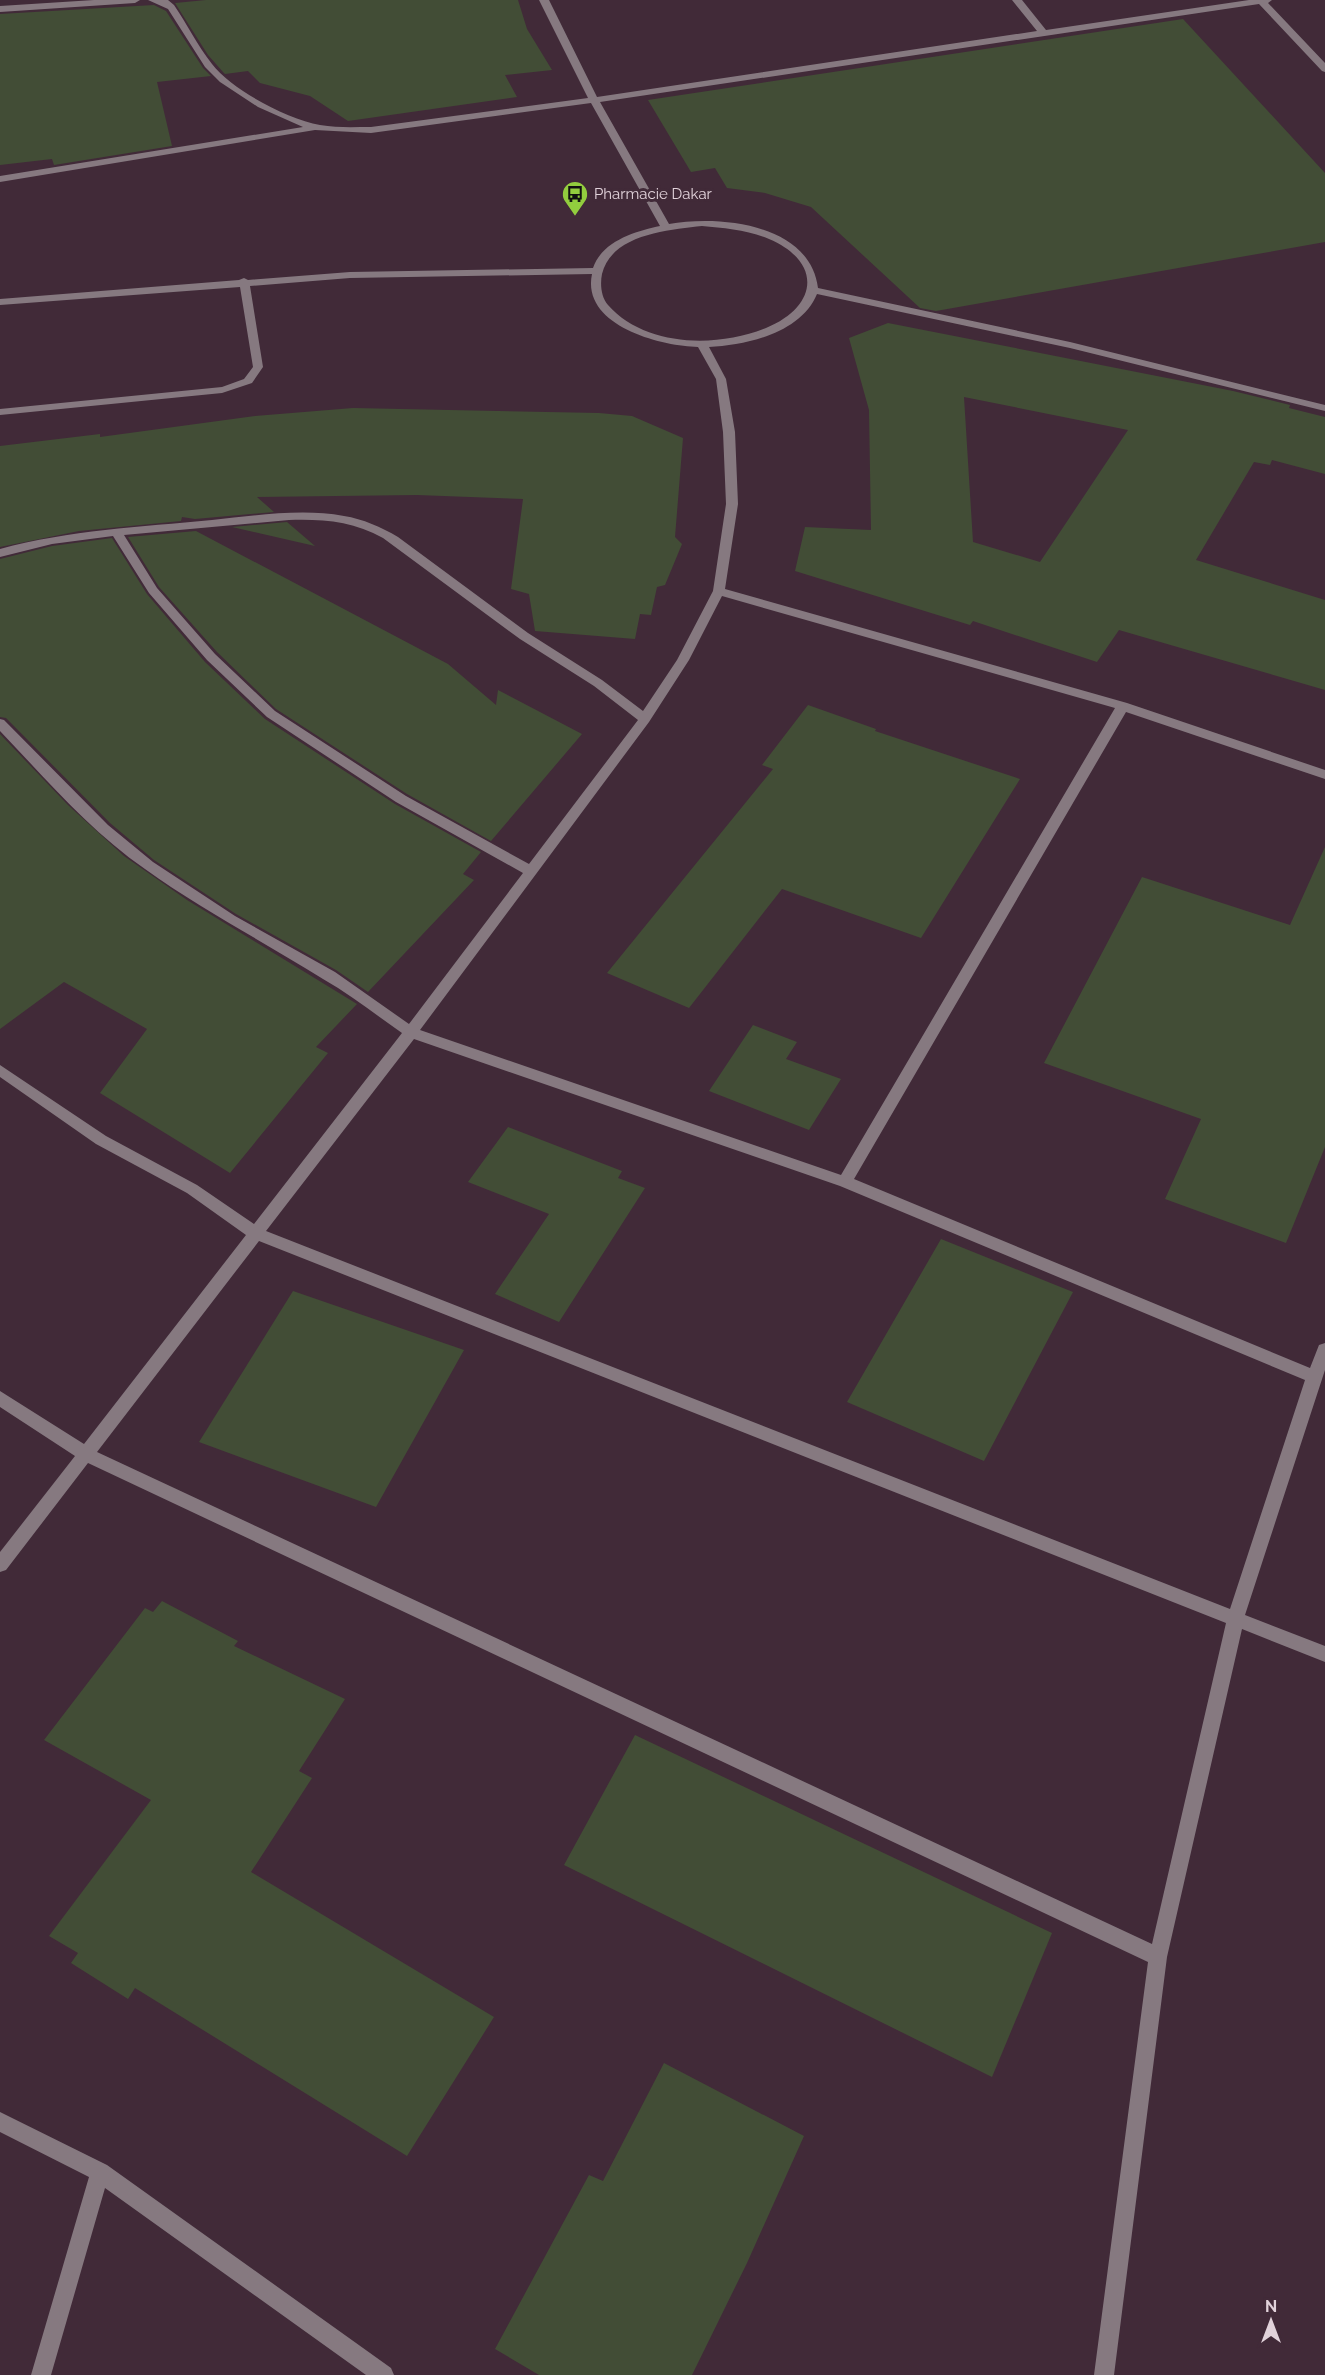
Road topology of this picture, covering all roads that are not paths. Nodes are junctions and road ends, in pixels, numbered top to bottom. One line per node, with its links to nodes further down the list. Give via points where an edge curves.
1 (125, 0): 2 (street); 7 (street)
2 (135, 0)
3 (153, 0): 11 (street, via 171,6 199,54 222,78 262,105)
4 (544, 0): 10 (street)
5 (1017, 0): 8 (street)
6 (1262, 0): 8 (street); 9 (street)
7 (0, 9)
8 (1043, 33): 10 (street)
9 (1325, 69)
10 (594, 100): 11 (street, via 370,130); 13 (street)
11 (315, 127): 12 (street)
12 (0, 179)
13 (666, 226): 14 (street, via 621,243); 16 (street, via 738,226 770,236 795,250 810,269)
14 (597, 271): 15 (street); 18 (street, via 595,288 602,305 618,320 670,340)
15 (244, 281): 17 (street); 20 (street, via 258,367 253,378 244,384 222,390)
16 (813, 290): 18 (street, via 805,306 789,322 764,334); 19 (street, via 1043,338)
17 (0, 302)
18 (702, 343): 23 (street, via 721,379 729,432 732,504)
19 (1325, 408)
20 (0, 412)
21 (117, 533): 22 (street, via 30,543); 25 (street, via 295,517 335,518 380,530); 28 (street, via 153,590 211,657 271,714 400,799)
22 (0, 553)
23 (719, 591): 24 (street); 25 (street, via 683,660)
24 (1123, 706): 27 (street); 31 (street)
25 (645, 719): 28 (street)
26 (0, 723): 29 (street, via 74,801 148,865 230,919 330,976)
27 (1325, 775)
28 (530, 871): 29 (street)
29 (411, 1032): 31 (street); 32 (street)
30 (0, 1071): 32 (street, via 101,1140 192,1189)
31 (844, 1182): 34 (street)
32 (255, 1233): 36 (street); 38 (street)
33 (1325, 1350): 34 (street)
34 (1314, 1377): 38 (street)
35 (0, 1398): 36 (street)
36 (85, 1454): 37 (street); 40 (street)
37 (0, 1565)
38 (1235, 1620): 39 (street); 40 (street)
39 (1325, 1654)
40 (1158, 1957): 45 (street)
41 (0, 2122): 42 (street)
42 (100, 2172): 43 (street); 44 (street)
43 (40, 2375)
44 (384, 2375)
45 (1104, 2375)

